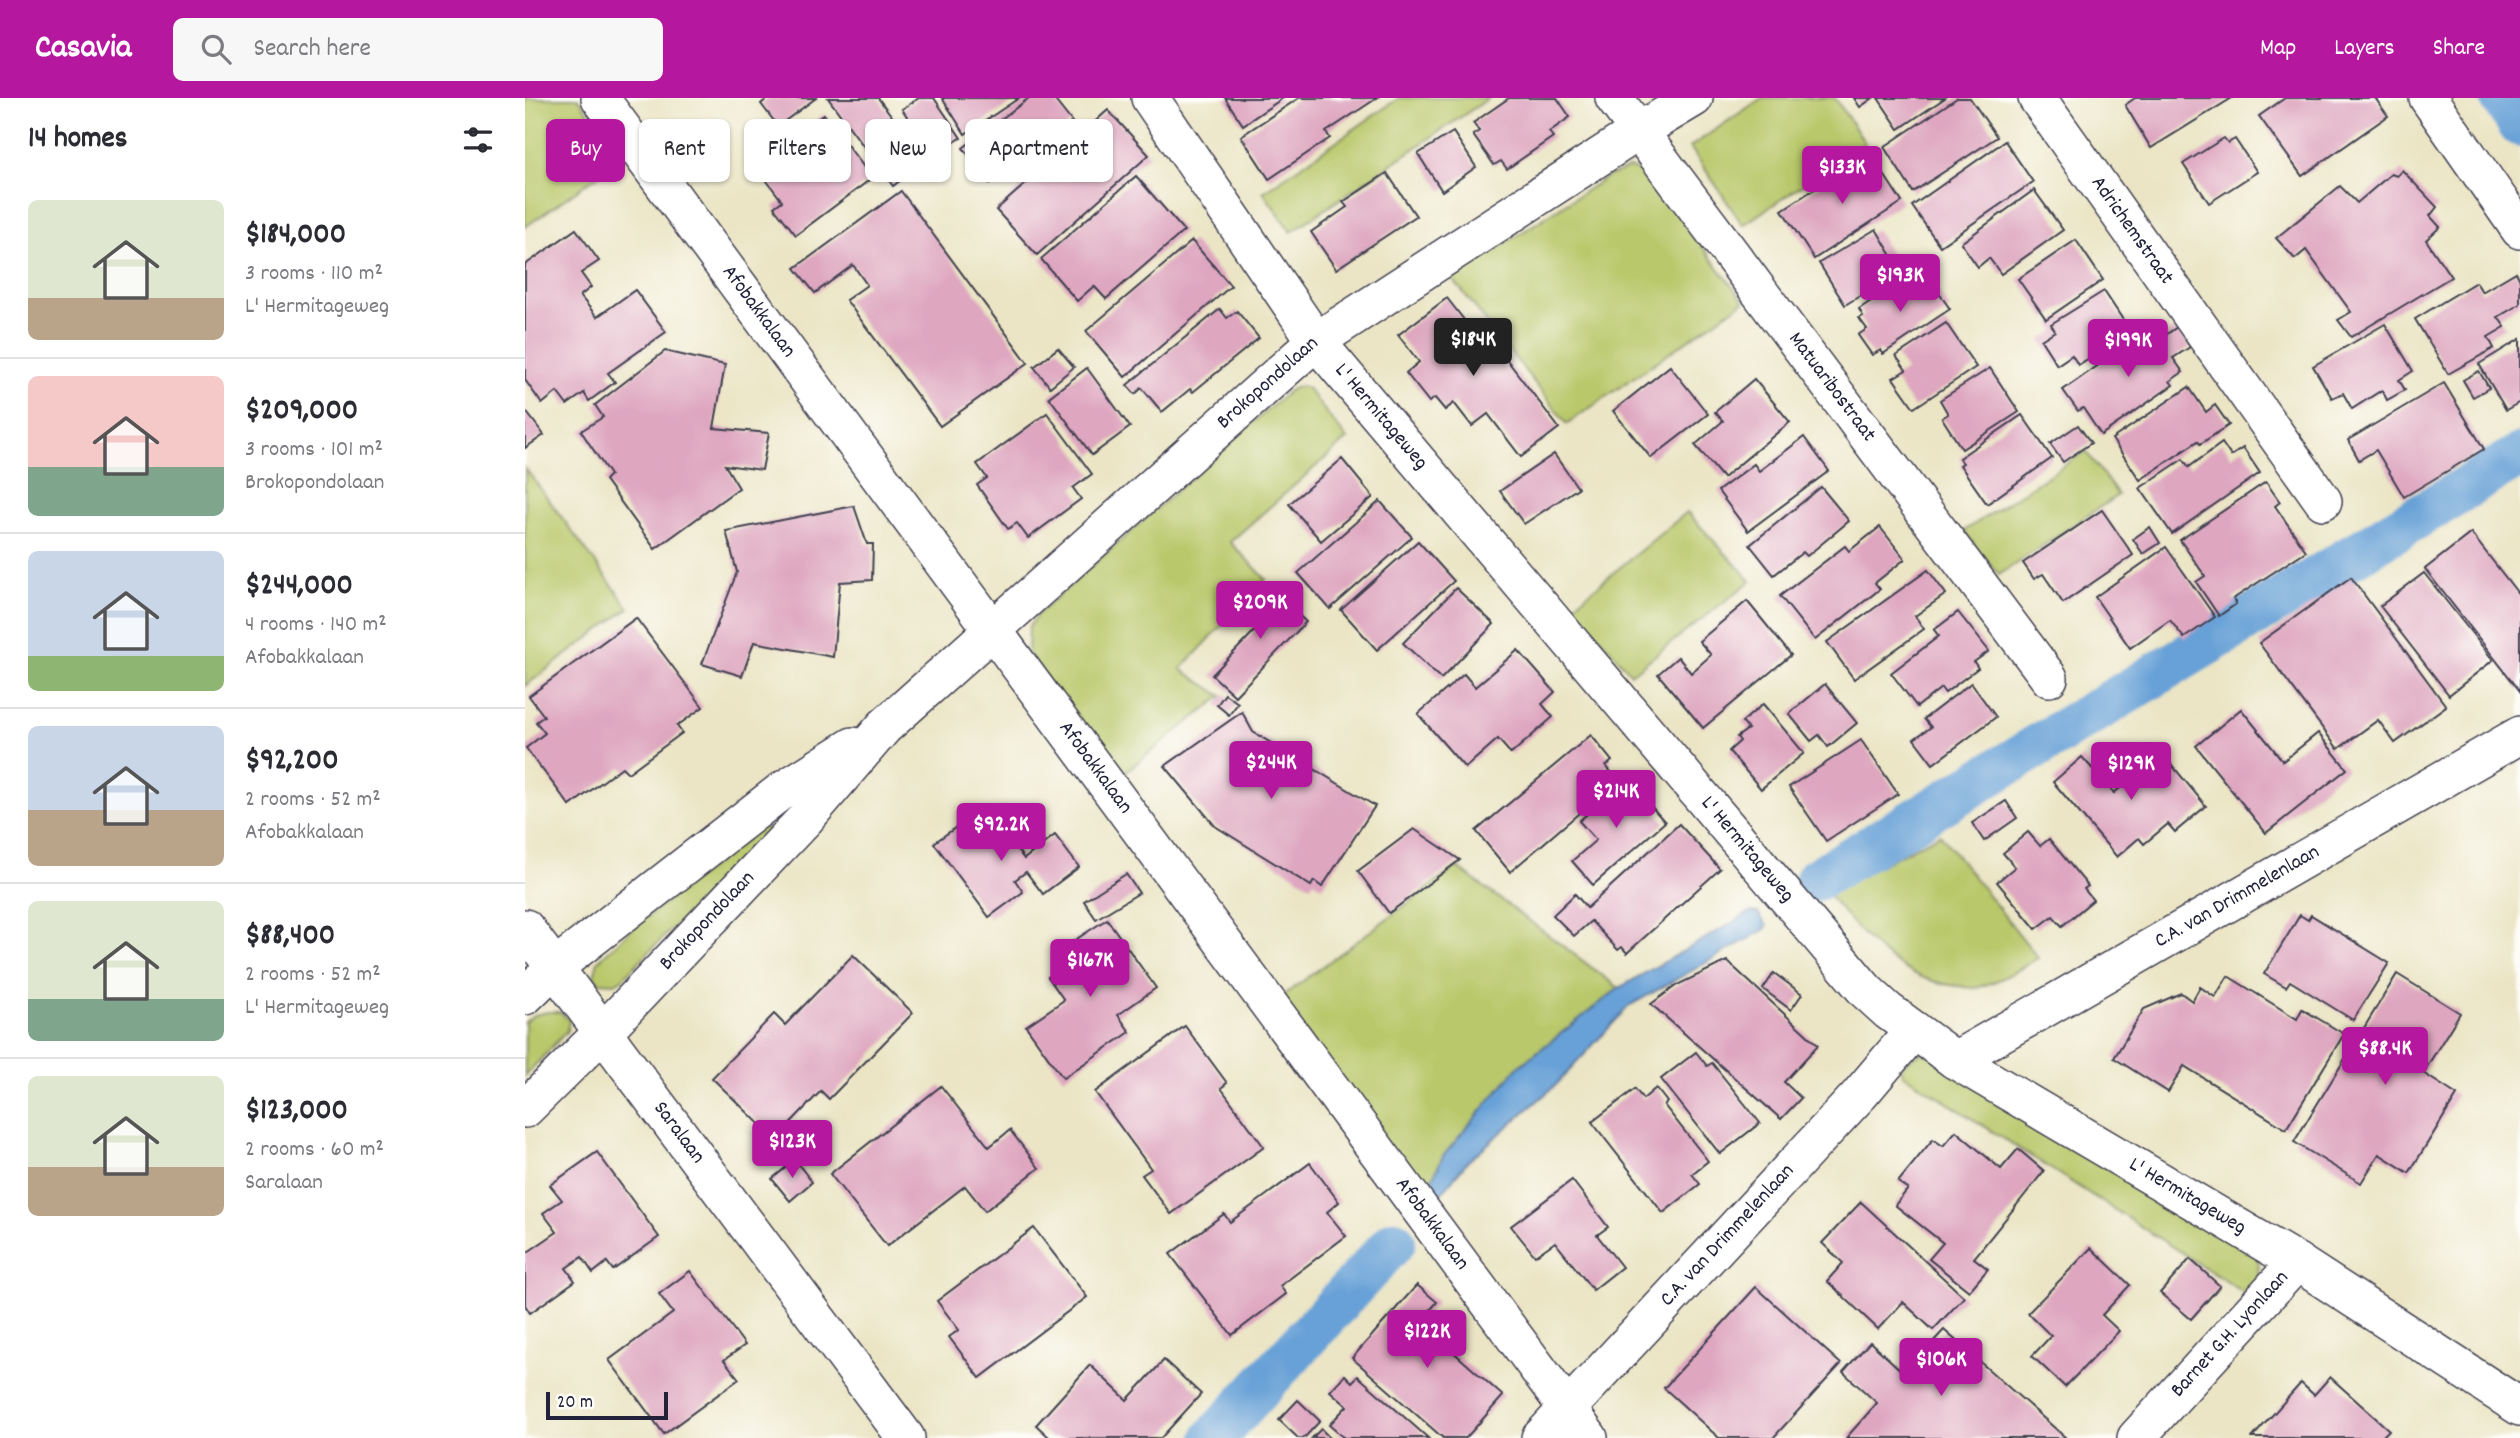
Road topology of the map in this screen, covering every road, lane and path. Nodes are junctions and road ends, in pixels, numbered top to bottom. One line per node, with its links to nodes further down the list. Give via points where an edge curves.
1 (600, 98): 11 (street, Afobakkalaan)
2 (1150, 98): 9 (street, L' Hermitageweg)
3 (1614, 98): 7 (street, Matuaribostraat)
4 (1694, 98): 7 (street, Brokopondolaan)
5 (2037, 98): 10 (street, Adrichemstraat)
6 (2428, 98): 8 (street)
7 (1639, 131): 9 (street, Brokopondolaan); 12 (street, Matuaribostraat)
8 (2520, 230)
9 (1316, 341): 11 (street, Brokopondolaan); 18 (street, L' Hermitageweg, via 1866,991)
10 (2323, 501)
11 (993, 632): 13 (street, Brokopondolaan); 24 (street, Afobakkalaan)
12 (2049, 678)
13 (884, 727): 16 (street, Brokopondolaan, via 780,792); 19 (street, Brokopondolaan, via 806,818)
14 (2520, 735): 20 (street, C.A. van Drimmelenlaan)
15 (525, 928): 16 (street, Saralaan)
16 (555, 967): 17 (street, Brokopondolaan); 19 (street, Saralaan)
17 (525, 996)
18 (1914, 1030): 20 (street, L' Hermitageweg); 24 (street, C.A. van Drimmelenlaan, via 1860,1094)
19 (603, 1032): 21 (street, Brokopondolaan); 25 (street, Saralaan)
20 (1955, 1060): 22 (street, L' Hermitageweg)
21 (525, 1109)
22 (2297, 1262): 23 (street, L' Hermitageweg); 28 (street, Barnet G.H. Lyonlaan)
23 (2520, 1407)
24 (1567, 1408): 26 (street, C.A. van Drimmelenlaan); 27 (street, Afobakkalaan)
25 (906, 1438)
26 (1540, 1438)
27 (1589, 1438)
28 (2136, 1438)

